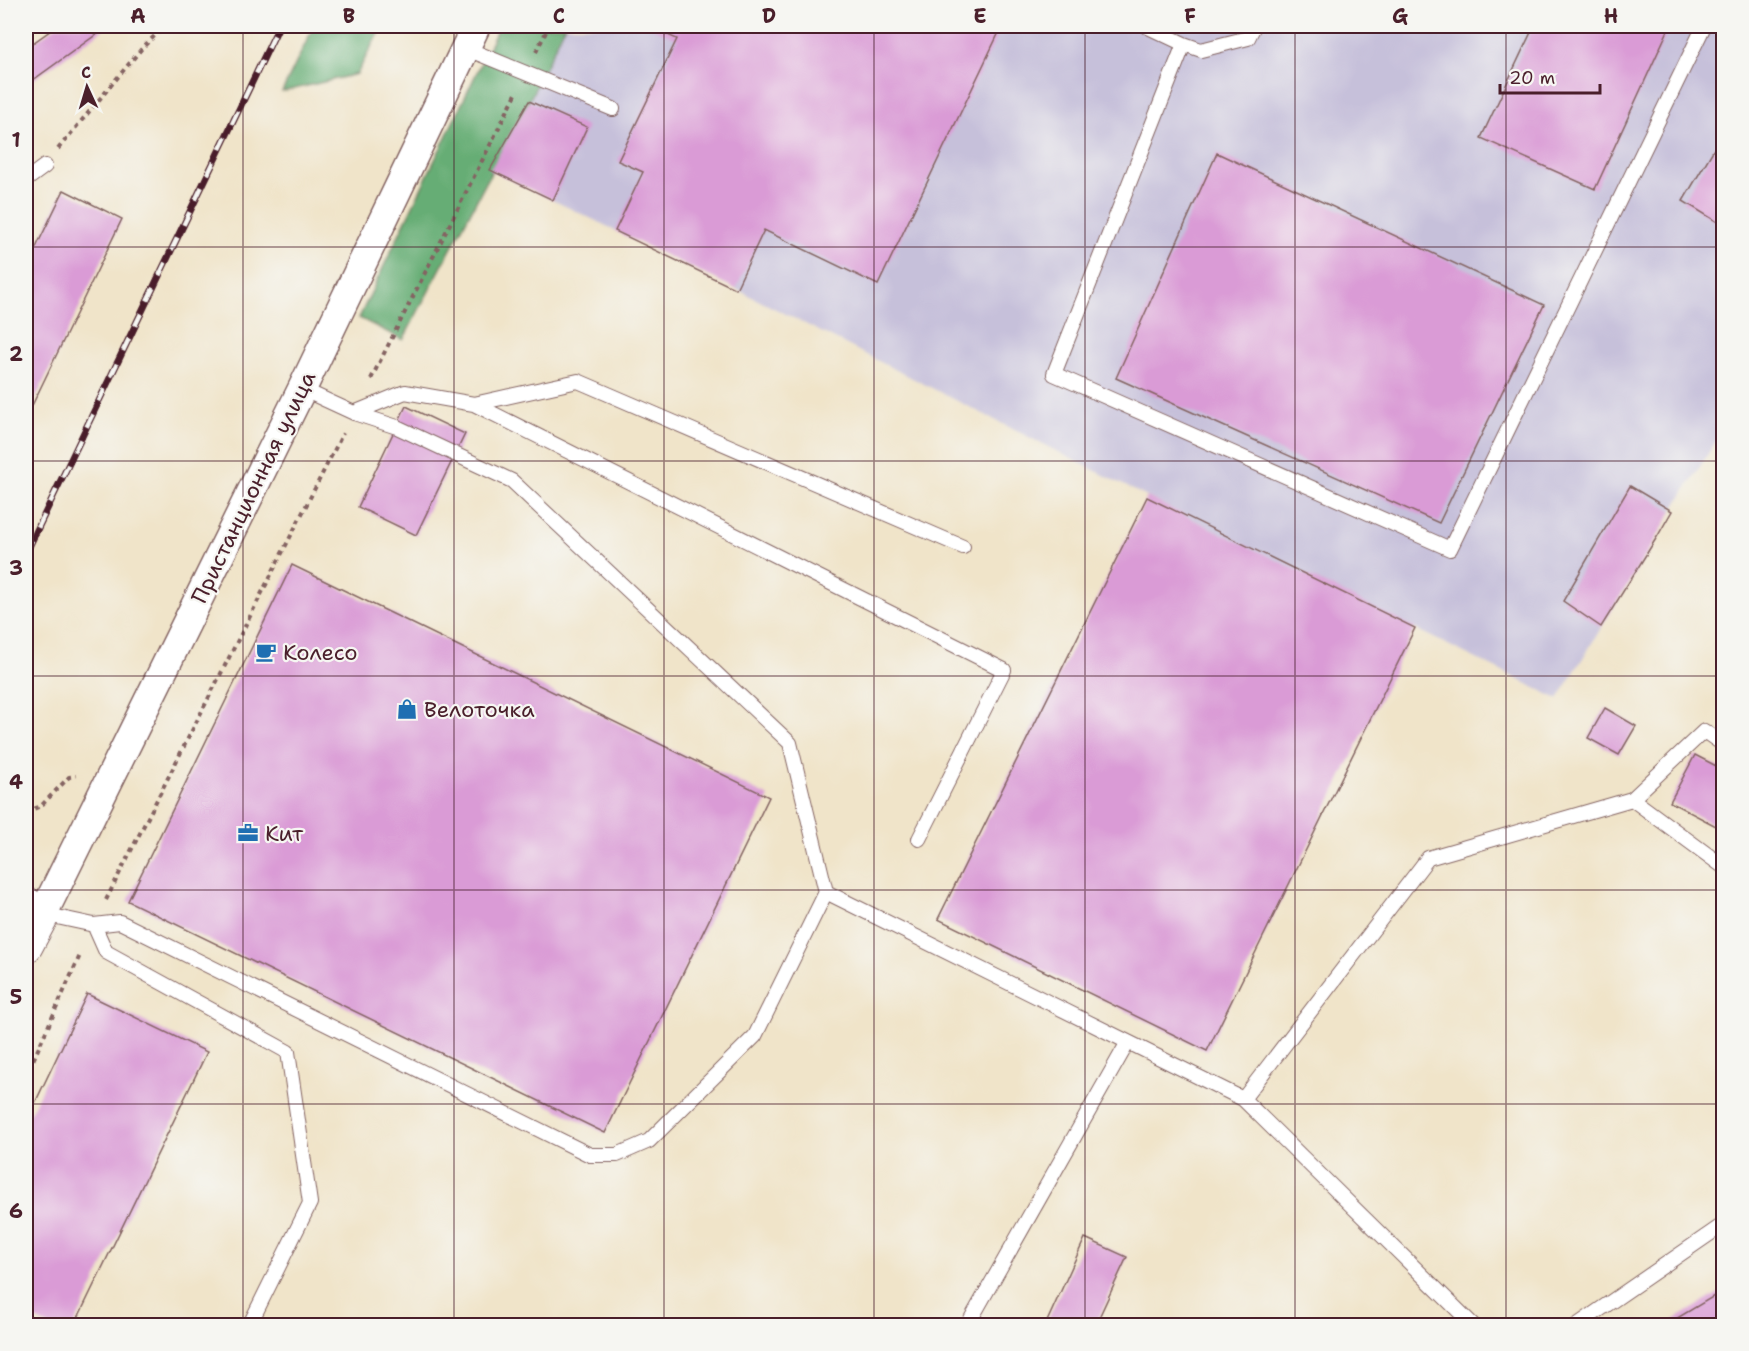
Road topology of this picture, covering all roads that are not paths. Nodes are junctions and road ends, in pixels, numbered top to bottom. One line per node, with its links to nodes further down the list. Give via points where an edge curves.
1 (1146, 26): 5 (lane)
2 (1254, 26): 5 (lane, via 1248,38 1201,50)
3 (1704, 26): 5 (lane, via 1450,549 1053,374)
4 (470, 37): 6 (lane, via 526,74); 9 (street, Пристанционная улица)
5 (1184, 44)
6 (613, 109)
7 (45, 166): 8 (lane)
8 (26, 180)
9 (302, 389): 11 (lane); 18 (street, Пристанционная улица)
10 (474, 404): 11 (lane, via 405,392); 12 (lane, via 578,381); 15 (lane, via 1004,670)
11 (354, 412): 17 (lane, via 397,427 512,481 790,742)
12 (963, 547)
13 (1724, 745): 14 (lane, via 1704,731)
14 (1632, 799): 16 (lane); 22 (lane, via 1428,858)
15 (919, 839)
16 (1724, 867)
17 (826, 892): 19 (lane, via 755,1036 649,1141 616,1155 590,1155 120,922); 21 (lane)
18 (34, 909): 19 (lane); 20 (street, Пристанционная улица)
19 (93, 925): 24 (lane, via 106,952 288,1052 310,1203)
20 (26, 946)
21 (1128, 1042): 22 (lane); 25 (lane)
22 (1243, 1100): 26 (lane)
23 (1724, 1224): 27 (lane)
24 (249, 1326)
25 (967, 1326)
26 (1474, 1326)
27 (1576, 1326)

